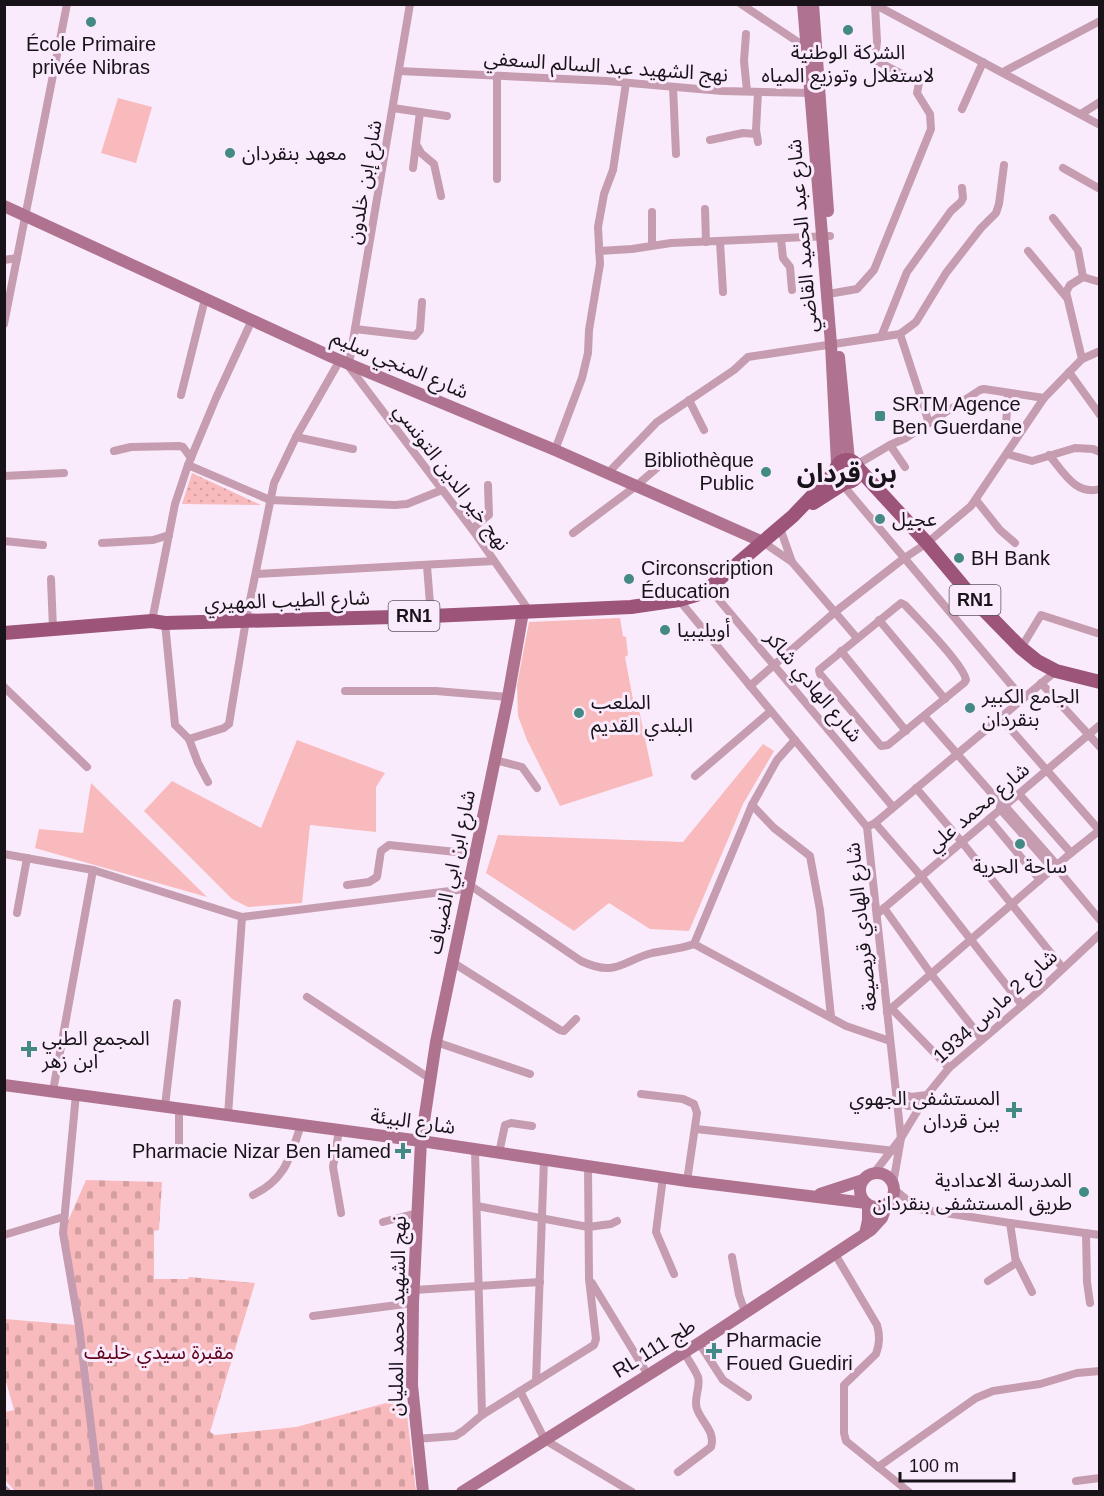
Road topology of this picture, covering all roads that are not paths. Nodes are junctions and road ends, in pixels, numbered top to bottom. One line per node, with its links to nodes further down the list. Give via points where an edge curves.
1 (67, 4): 39 (street)
2 (410, 4): 11 (street, شارع إبن خلدون)
3 (741, 4): 9 (street)
4 (803, 4): 9 (street, شارع عبد الحميد القاضي)
5 (813, 4): 18 (street, شارع عبد الحميد القاضي)
6 (874, 5): 10 (street); 54 (street, via 875,60 918,83 917,93 930,114 931,129 874,270 857,289)
7 (1100, 21): 12 (street)
8 (746, 34): 16 (street)
9 (807, 48): 18 (street, شارع عبد الحميد القاضي)
10 (983, 62): 12 (street); 21 (street)
11 (399, 71): 13 (street, نهج الشهيد عبد السالم السعفي); 20 (street, شارع إبن خلدون)
12 (1003, 72): 23 (street)
13 (497, 76): 14 (street, نهج الشهيد عبد السالم السعفي); 32 (street)
14 (626, 83): 15 (street, نهج الشهيد عبد السالم السعفي); 47 (street, via 613,171 598,226)
15 (673, 87): 16 (street, نهج الشهيد عبد السالم السعفي); 28 (street)
16 (747, 91): 17 (street, نهج الشهيد عبد السالم السعفي)
17 (758, 92): 18 (street, نهج الشهيد عبد السالم السعفي); 26 (street, via 757,138 742,133)
18 (815, 93): 41 (street, شارع عبد الحميد القاضي)
19 (1100, 102): 23 (street)
20 (393, 108): 22 (street); 60 (street, شارع إبن خلدون)
21 (962, 109)
22 (420, 112): 24 (street); 27 (street)
23 (1081, 114): 25 (street)
24 (447, 116)
25 (1100, 125)
26 (710, 140)
27 (416, 144): 30 (street); 35 (street, via 434,164)
28 (676, 154)
29 (1004, 165): 61 (street, via 997,211 946,273 916,322)
30 (413, 168)
31 (1063, 168): 34 (street)
32 (496, 178)
33 (962, 188): 62 (street, via 961,202 907,272)
34 (1100, 189)
35 (441, 196)
36 (4, 206): 39 (street, شارع المنجي سليم)
37 (705, 209): 43 (street)
38 (652, 212): 45 (street)
39 (26, 216): 48 (street); 56 (street, شارع المنجي سليم)
40 (1053, 218): 50 (street, via 1077,250)
41 (826, 237): 42 (street); 54 (street, شارع عبد الحميد القاضي); 63 (street, شارع عبد الحميد القاضي)
42 (782, 239): 44 (street); 52 (street)
43 (706, 242): 44 (street); 45 (street)
44 (720, 242): 53 (street)
45 (652, 245): 47 (street)
46 (1028, 250): 55 (street)
47 (599, 251): 79 (street, via 588,353)
48 (18, 258): 49 (street); 59 (street)
49 (4, 260)
50 (1083, 277): 51 (street); 55 (street, via 1070,285)
51 (1100, 282)
52 (792, 290)
53 (723, 292)
54 (834, 292): 63 (street, شارع عبد الحميد القاضي)
55 (1067, 298): 65 (street)
56 (205, 299): 58 (street, شارع المنجي سليم); 69 (street)
57 (422, 302): 60 (street, via 420,330 415,336)
58 (252, 320): 66 (street, شارع المنجي سليم); 84 (street)
59 (4, 324)
60 (355, 329): 66 (street, شارع إبن خلدون)
61 (900, 334): 62 (street); 73 (street)
62 (881, 337): 63 (street)
63 (834, 343): 71 (street, via 748,357); 87 (street, شارع عبد الحميد القاضي)
64 (1100, 351): 65 (street)
65 (1082, 359): 67 (street)
66 (345, 362): 76 (street); 79 (street, شارع المنجي سليم); 94 (street, نهج خير الدين التونسي)
67 (1069, 372): 70 (street); 72 (street)
68 (1008, 393): 70 (street); 73 (street, via 980,390); 74 (street)
69 (181, 395)
70 (1044, 398): 82 (street)
71 (689, 400): 75 (street); 89 (street, via 657,422)
72 (1100, 415)
73 (928, 423): 77 (street)
74 (1006, 425)
75 (704, 430)
76 (296, 437): 78 (street); 95 (street)
77 (890, 445): 86 (street); 87 (street)
78 (353, 449)
79 (555, 450): 89 (street, شارع المنجي سليم)
80 (114, 451): 84 (street, via 179,446)
81 (1100, 452): 83 (street, via 1075,448)
82 (1007, 454): 83 (street, via 1027,461); 96 (street)
83 (1049, 455): 93 (street, via 1074,485 1091,492)
84 (190, 461): 95 (street); 100 (street)
85 (665, 461): 92 (street)
86 (905, 467)
87 (847, 472): 97 (main road, شارع الطيب المهيري / RN1); 104 (main road, RN1, via 874,484); 107 (street)
88 (64, 473): 90 (street)
89 (608, 473): 92 (street, شارع المنجي سليم)
90 (4, 476)
91 (488, 484): 98 (street, via 489,515)
92 (636, 486): 99 (street); 102 (street, شارع المنجي سليم)
93 (1100, 489)
94 (442, 490): 95 (street, via 395,505); 98 (street, نهج خير الدين التونسي)
95 (270, 500): 111 (street)
96 (976, 500): 104 (street); 105 (street)
97 (780, 528): 102 (main road, شارع الطيب المهيري / RN1); 109 (street)
98 (472, 529): 108 (street, نهج خير الدين التونسي)
99 (573, 533)
100 (169, 535): 103 (street, via 153,540); 120 (street)
101 (4, 541): 106 (street)
102 (763, 542): 109 (street); 113 (main road, شارع الطيب المهيري / RN1)
103 (102, 543)
104 (927, 543): 107 (street); 125 (main road, RN1, via 978,604)
105 (1015, 543)
106 (43, 545)
107 (903, 559): 116 (street); 136 (street)
108 (494, 561): 110 (street); 115 (street, نهج خير الدين التونسي)
109 (792, 562): 116 (street)
110 (427, 566): 111 (street); 117 (street)
111 (257, 574): 119 (street)
112 (51, 579): 121 (street)
113 (709, 588): 114 (main road, شارع الطيب المهيري / RN1); 127 (street, شارع الهادي شاكر)
114 (679, 600): 115 (main road, شارع الطيب المهيري / RN1, via 631,607); 131 (street, شارع الهادي قريصيعة)
115 (527, 612): 117 (main road, شارع الطيب المهيري / RN1); 134 (street, شارع ابن ابي الضياف)
116 (835, 612): 124 (street); 127 (street)
117 (430, 616): 119 (main road, شارع الطيب المهيري / RN1)
118 (879, 620): 124 (street); 135 (street); 135 (street, via 904,603 956,664 966,680)
119 (246, 621): 120 (main road, شارع الطيب المهيري / RN1); 143 (street, via 228,724)
120 (159, 622): 121 (main road, شارع الطيب المهيري / RN1); 143 (street, via 175,725)
121 (53, 629): 122 (main road, شارع الطيب المهيري / RN1)
122 (4, 633)
123 (1100, 634): 125 (street, via 1041,615)
124 (857, 638): 126 (street)
125 (1022, 648): 128 (main road, RN1, via 1037,662)
126 (841, 651): 141 (street); 141 (street, via 819,672 877,744 888,745)
127 (774, 664): 131 (street); 157 (street, شارع الهادي شاكر)
128 (1056, 670): 129 (main road, RN1); 130 (street)
129 (1100, 682)
130 (1041, 683): 136 (street); 142 (street)
131 (750, 686): 137 (street, شارع الهادي قريصيعة)
132 (4, 687): 148 (street)
133 (345, 691): 134 (street, via 436,691)
134 (508, 697): 147 (street, شارع ابن ابي الضياف)
135 (945, 699): 138 (street)
136 (1023, 699): 139 (street)
137 (771, 711): 144 (street, شارع الهادي قريصيعة); 150 (street)
138 (924, 716): 141 (street); 146 (street)
139 (1000, 717): 146 (street); 149 (street)
140 (1100, 725): 142 (street, شارع محمد علي)
141 (906, 731)
142 (1089, 735): 145 (street); 149 (street, شارع محمد علي)
143 (189, 739): 151 (street)
144 (795, 740): 155 (street, via 777,760); 159 (street, شارع الهادي قريصيعة)
145 (1100, 747)
146 (956, 753): 153 (street); 156 (street)
147 (495, 760): 152 (street, via 522,767); 164 (street, شارع ابن ابي الضياف)
148 (87, 767)
149 (1046, 772): 154 (street, شارع محمد علي); 160 (street)
150 (695, 776)
151 (208, 782)
152 (537, 788)
153 (916, 788): 157 (street); 161 (street)
154 (1019, 794): 156 (street, شارع محمد علي); 162 (street)
155 (752, 805): 179 (street); 187 (street, via 810,856)
156 (1002, 806): 158 (street, شارع محمد علي); 166 (street)
157 (893, 807): 159 (street)
158 (989, 819): 161 (street, شارع محمد علي); 169 (street)
159 (871, 825): 168 (street); 173 (street, شارع الهادي قريصيعة)
160 (1099, 831): 162 (street)
161 (962, 841): 168 (street, شارع محمد علي); 172 (street)
162 (1071, 853): 166 (street)
163 (4, 854): 165 (street)
164 (475, 854): 170 (street, via 389,845 381,851 377,877); 171 (street, شارع ابن ابي الضياف)
165 (27, 858): 167 (street); 174 (street)
166 (1056, 868): 169 (street); 176 (street)
167 (93, 870): 175 (street); 196 (street)
168 (921, 876): 173 (street, شارع محمد علي); 178 (street)
169 (1040, 880): 172 (street)
170 (347, 885)
171 (468, 888): 175 (street); 179 (street, via 479,890 581,962 598,968 616,969 652,954); 180 (street, شارع ابن ابي الضياف)
172 (1012, 904): 178 (street); 181 (street)
173 (880, 911): 182 (street); 186 (street, شارع الهادي قريصيعة)
174 (17, 913)
175 (243, 917): 205 (street)
176 (1100, 920)
177 (1100, 934): 181 (street, شارع 2 مارس 1934)
178 (970, 940): 182 (street); 185 (street)
179 (694, 945): 187 (street)
180 (452, 962): 188 (street, via 560,1030 568,1029); 191 (street, شارع ابن ابي الضياف)
181 (1062, 967): 185 (street, شارع 2 مارس 1934)
182 (931, 974): 186 (street); 189 (street)
183 (307, 997): 194 (street)
184 (177, 1003): 202 (street)
185 (1022, 1005): 189 (street, شارع 2 مارس 1934)
186 (889, 1010): 190 (street, شارع الهادي قريصيعة); 192 (street)
187 (831, 1017): 190 (street)
188 (576, 1018)
189 (982, 1039): 192 (street, شارع 2 مارس 1934)
190 (890, 1041): 197 (street, شارع الهادي قريصيعة)
191 (436, 1042): 193 (street); 194 (street, شارع ابن ابي الضياف)
192 (949, 1068): 200 (street, شارع 2 مارس 1934)
193 (530, 1074)
194 (429, 1078): 211 (street, شارع ابن ابي الضياف)
195 (4, 1085): 196 (street, شارع البيئة)
196 (53, 1091): 198 (street, شارع البيئة)
197 (896, 1091): 200 (street, via 911,1097); 201 (street, شارع الهادي قريصيعة)
198 (76, 1094): 202 (street, شارع البيئة); 230 (street)
199 (641, 1094): 208 (street, via 690,1101 697,1109)
200 (927, 1095): 203 (street, شارع 2 مارس 1934)
201 (897, 1102): 203 (street); 210 (street, شارع الهادي قريصيعة)
202 (165, 1106): 204 (street, شارع البيئة)
203 (920, 1106): 210 (street, شارع 2 مارس 1934)
204 (179, 1108): 205 (street, شارع البيئة); 215 (street)
205 (228, 1115): 206 (street, شارع البيئة)
206 (301, 1125): 209 (street, شارع البيئة); 222 (street, via 283,1171 267,1188)
207 (532, 1126): 214 (street, via 505,1125)
208 (696, 1129): 213 (street); 220 (street)
209 (339, 1130): 211 (street, شارع البيئة); 228 (street, via 333,1167)
210 (901, 1138): 213 (street)
211 (421, 1141): 212 (street, شارع البيئة); 229 (street, نهج الشهيد محمد المليان)
212 (475, 1150): 214 (street, شارع البيئة); 226 (street)
213 (895, 1151): 218 (street); 221 (street)
214 (499, 1153): 216 (street, شارع البيئة)
215 (179, 1154)
216 (544, 1160): 217 (street, شارع البيئة); 231 (street)
217 (588, 1166): 219 (street, شارع البيئة); 235 (street)
218 (868, 1176): 221 (street, via 885,1175); 223 (street); 224 (street, via 861,1184 860,1195)
219 (663, 1177): 220 (street, شارع البيئة); 243 (street, via 656,1232)
220 (687, 1181): 223 (street, شارع البيئة)
221 (893, 1187): 225 (street); 227 (street)
222 (253, 1195)
223 (816, 1196): 224 (street, شارع البيئة)
224 (867, 1204): 225 (street); 237 (street)
225 (887, 1204): 227 (street); 237 (street, RL طج 111, via 882,1218)
226 (477, 1206): 231 (street); 247 (street)
227 (919, 1209): 234 (street)
228 (341, 1213)
229 (417, 1213): 233 (street); 248 (street, نهج الشهيد محمد المليان)
230 (63, 1217): 238 (street); 268 (street)
231 (542, 1218): 235 (street); 246 (street)
232 (617, 1221): 235 (street)
233 (383, 1222)
234 (1010, 1223): 236 (street); 242 (street)
235 (588, 1227): 244 (street)
236 (1086, 1233): 239 (street); 251 (street)
237 (865, 1234): 240 (street, RL طج 111)
238 (4, 1235)
239 (1100, 1235)
240 (835, 1254): 252 (street, RL طج 111); 264 (street, via 879,1332 876,1354 848,1379 843,1391 846,1441)
241 (732, 1257): 252 (street)
242 (1016, 1260): 245 (street); 249 (street)
243 (674, 1274)
244 (589, 1279): 257 (street); 258 (street, via 594,1345)
245 (988, 1281)
246 (540, 1282): 247 (street); 258 (street)
247 (479, 1286): 248 (street); 261 (street)
248 (414, 1290): 250 (street, نهج الشهيد محمد المليان)
249 (1032, 1292)
250 (413, 1303): 253 (street); 262 (street, نهج الشهيد محمد المليان)
251 (1090, 1303)
252 (745, 1312): 254 (street, RL طج 111)
253 (313, 1316)
254 (699, 1343): 255 (street, RL طج 111); 260 (street, via 723,1380)
255 (684, 1352): 257 (street, RL طج 111); 265 (street, via 698,1377 695,1403 713,1442)
256 (1100, 1371): 264 (street, via 984,1394)
257 (648, 1375): 263 (street, RL طج 111)
258 (536, 1381): 259 (street)
259 (520, 1391): 261 (street); 263 (street)
260 (748, 1397)
261 (482, 1415): 262 (street, via 455,1436)
262 (416, 1439): 269 (street, نهج الشهيد محمد المليان)
263 (545, 1440): 270 (street, RL طج 111); 271 (street)
264 (878, 1467): 272 (street)
265 (678, 1472)
266 (1100, 1478): 267 (street)
267 (1076, 1481)
268 (99, 1491)
269 (423, 1491)
270 (462, 1491)
271 (632, 1491)
272 (909, 1491)

